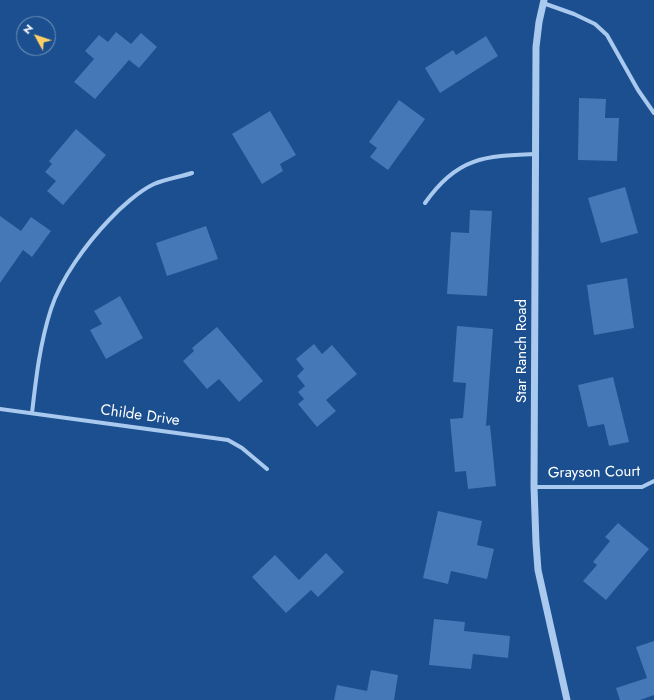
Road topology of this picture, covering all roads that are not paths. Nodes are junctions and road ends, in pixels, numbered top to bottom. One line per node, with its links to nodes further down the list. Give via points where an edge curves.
1 (544, 1): 2 (street, via 595,24 607,34); 3 (street, Star Ranch Road, via 538,22 536,47)
2 (654, 114)
3 (536, 154): 5 (street, via 500,155 479,159 445,178); 10 (street, Star Ranch Road)
4 (192, 174): 7 (street, via 154,184 136,196 99,231 69,272 52,307 43,337)
5 (424, 203)
6 (0, 409): 7 (street, Childe Drive)
7 (32, 413): 8 (street, Childe Drive, via 228,440)
8 (267, 469)
9 (654, 481): 10 (street, Grayson Court, via 642,487)
10 (534, 487): 11 (street, Star Ranch Road, via 538,570)
11 (567, 700)

